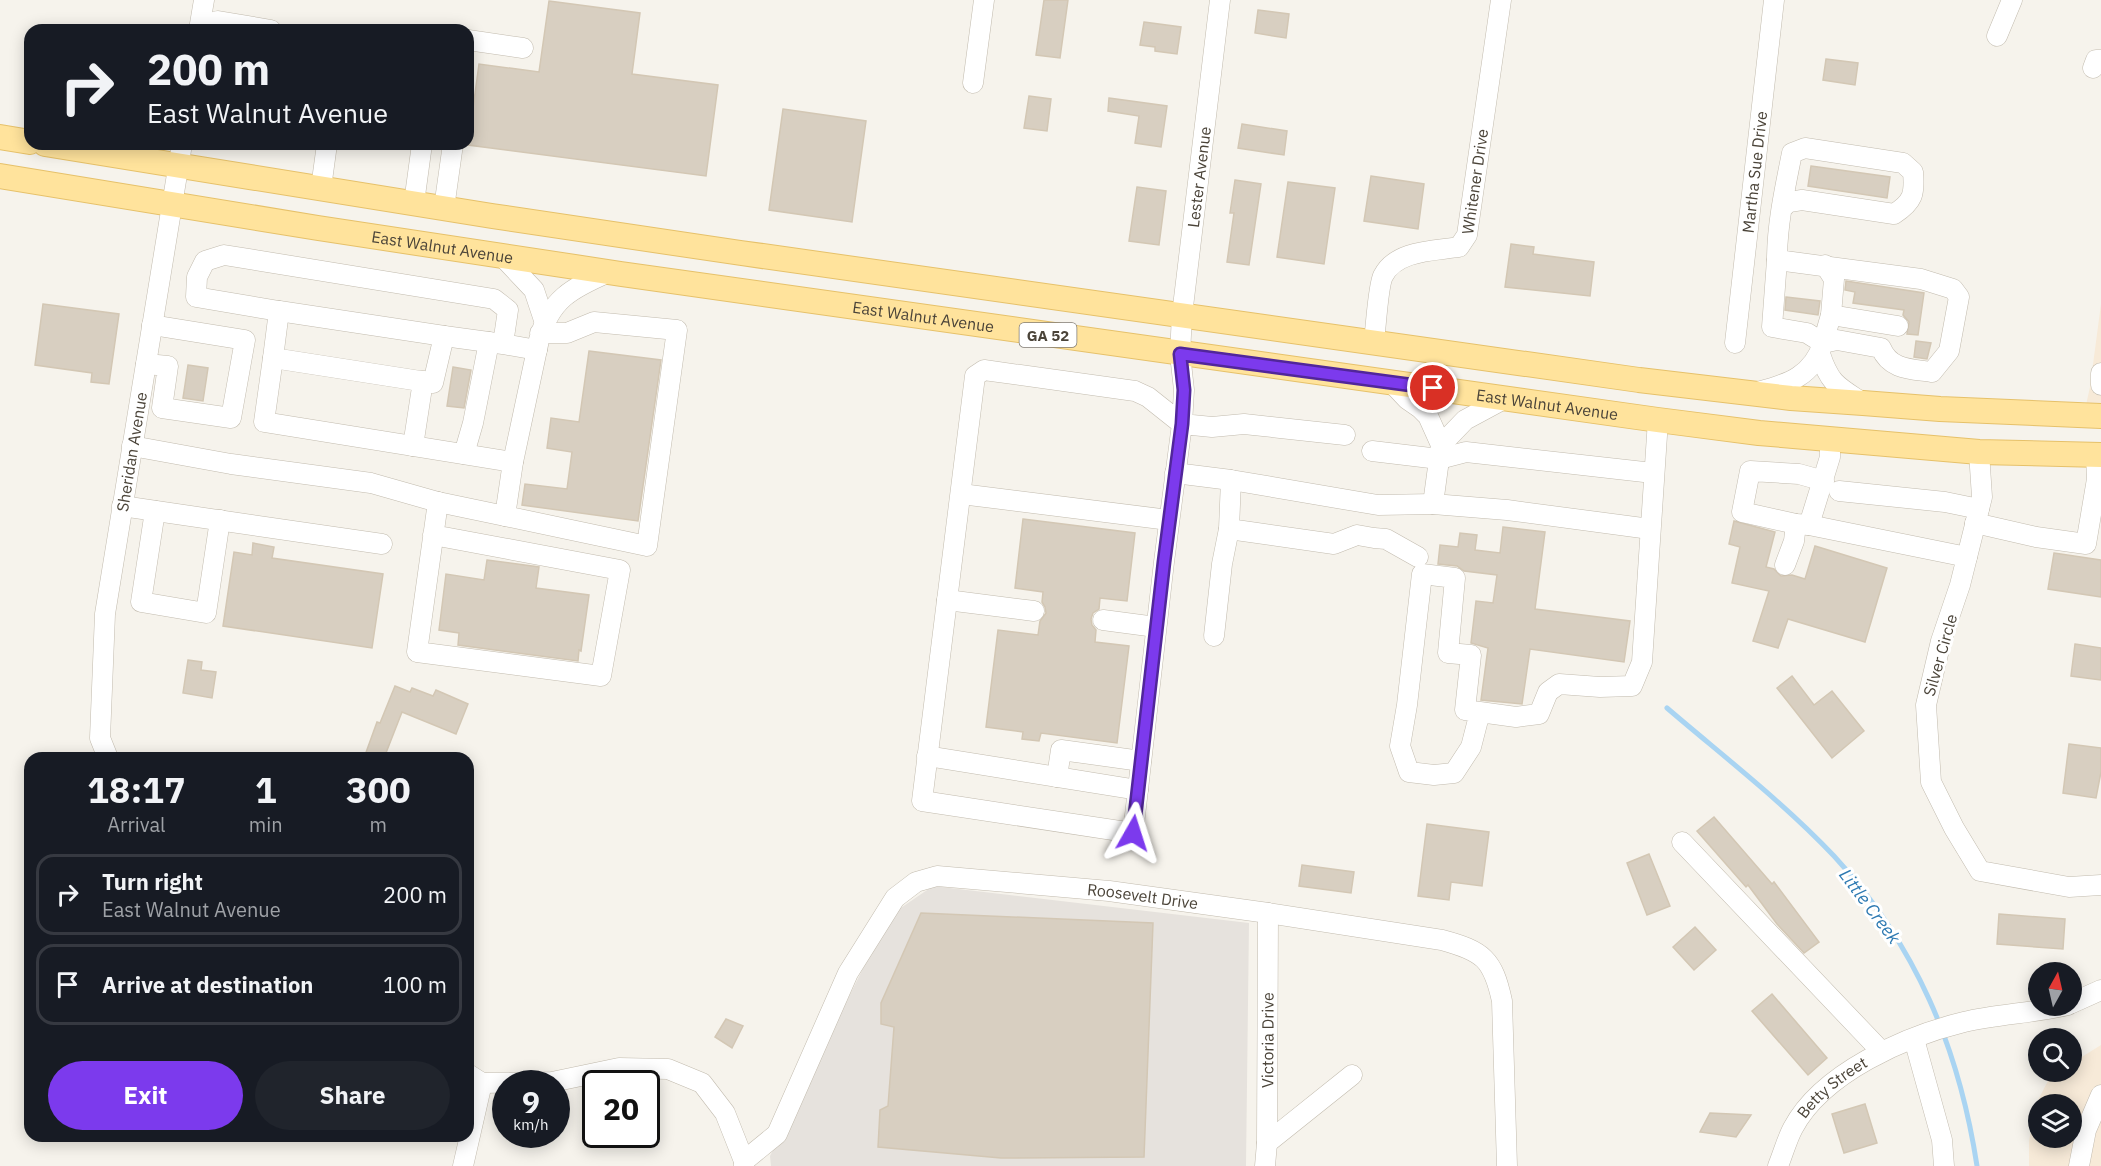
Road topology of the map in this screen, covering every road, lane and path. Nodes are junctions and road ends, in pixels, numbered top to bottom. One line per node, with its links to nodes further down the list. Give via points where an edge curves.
1 (204, 0): 7 (street)
2 (984, 0): 13 (street)
3 (1220, 0): 34 (street, Lester Avenue)
4 (1501, 0): 40 (street, Whitener Drive, via 1467,235 1459,247 1405,256 1392,264 1383,277)
5 (1774, 0): 21 (street, Martha Sue Drive)
6 (2012, 0): 10 (street)
7 (200, 24)
8 (210, 24): 9 (street)
9 (236, 24)
10 (1997, 36)
11 (474, 41): 12 (street)
12 (523, 48)
13 (974, 83)
14 (0, 137): 15 (main road)
15 (24, 140)
16 (119, 150): 20 (main road, GA 52)
17 (326, 150): 24 (street)
18 (421, 150): 25 (street)
19 (452, 150): 27 (street)
20 (181, 155): 24 (main road, GA 52); 26 (street, Sheridan Avenue)
21 (1756, 160): 22 (street); 42 (street, Martha Sue Drive)
22 (1790, 164): 28 (street); 28 (street, via 1792,153 1805,148 1903,163 1913,172 1914,187 1907,206 1894,214 1802,200)
23 (0, 176): 26 (main road, East Walnut Avenue / GA 52)
24 (321, 188): 25 (main road, GA 52)
25 (414, 203): 27 (main road, GA 52)
26 (173, 204): 29 (main road, East Walnut Avenue / GA 52); 36 (street, Sheridan Avenue)
27 (444, 208): 34 (main road, GA 52)
28 (1782, 208): 30 (street)
29 (502, 256): 32 (main road, East Walnut Avenue / GA 52); 38 (street, via 534,290)
30 (1777, 260): 31 (street); 43 (street, via 1772,327 1808,333)
31 (1825, 265): 35 (street, via 1834,279); 43 (street, via 1922,279 1953,289 1959,297 1949,351 1932,372 1886,360 1881,348 1837,340)
32 (609, 272): 38 (street, via 561,297); 44 (main road, East Walnut Avenue / GA 52)
33 (279, 310): 39 (street); 41 (street, via 196,297 197,277 205,261 224,255 494,299 507,310); 45 (street)
34 (1182, 315): 40 (main road, GA 52); 44 (street, Lester Avenue)
35 (1831, 315): 37 (street); 43 (street)
36 (152, 325): 46 (street, Sheridan Avenue); 46 (street, via 245,340 231,417 162,408 168,366)
37 (1899, 326)
38 (540, 334): 41 (street); 66 (street); 86 (street, via 567,333 594,322 676,330 647,546)
39 (444, 336): 41 (street); 48 (street, via 434,383)
40 (1374, 341): 51 (main road, GA 52)
41 (496, 343): 64 (street)
42 (1735, 343)
43 (1821, 349): 51 (street, via 1805,373 1786,385); 53 (street, via 1827,374 1835,385)
44 (1180, 354): 49 (main road, East Walnut Avenue / GA 52); 56 (street, Lester Avenue)
45 (273, 358): 48 (street); 60 (street, via 264,422)
46 (146, 364): 59 (street, Sheridan Avenue)
47 (2101, 373): 50 (street)
48 (423, 381): 60 (street)
49 (1392, 383): 52 (main road, East Walnut Avenue / GA 52); 62 (street, via 1428,416)
50 (2101, 385)
51 (1752, 393): 53 (main road, GA 52)
52 (1503, 399): 55 (main road, East Walnut Avenue / GA 52); 62 (street, via 1465,420)
53 (1863, 404): 54 (main road, GA 52)
54 (2101, 416)
55 (1658, 420): 58 (main road, East Walnut Avenue / GA 52); 68 (street)
56 (1182, 424): 57 (street, via 1244,424); 67 (street, Lester Avenue); 71 (street, via 1135,390 984,370 975,376)
57 (1345, 435)
58 (1830, 439): 63 (main road, East Walnut Avenue / GA 52); 70 (street)
59 (132, 446): 72 (street, via 371,483); 75 (street, Sheridan Avenue)
60 (413, 446): 64 (street)
61 (1372, 451): 62 (street)
62 (1440, 452): 68 (street); 73 (street)
63 (1979, 452): 65 (main road, East Walnut Avenue / GA 52); 78 (street, Silver Circle, via 1982,497)
64 (464, 454): 66 (street)
65 (2099, 454): 78 (street, via 2086,544 2036,537)
66 (513, 462): 77 (street)
67 (1175, 472): 69 (street); 80 (street, Lester Avenue)
68 (1653, 474): 83 (street)
69 (1231, 480): 74 (street); 82 (street)
70 (1832, 486): 78 (street, via 1945,502); 81 (street); 81 (street, via 1799,474 1750,471 1742,512)
71 (961, 494): 80 (street); 92 (street)
72 (438, 502): 77 (street); 84 (street)
73 (1434, 504): 74 (street); 83 (street)
74 (1378, 505): 85 (street)
75 (122, 506): 76 (street); 98 (street, Sheridan Avenue, via 105,614 100,738)
76 (155, 511): 79 (street); 79 (street, via 141,602 206,613)
77 (504, 516): 86 (street)
78 (1977, 516): 89 (street, Silver Circle)
79 (220, 520): 87 (street)
80 (1169, 520): 95 (street, Lester Avenue)
81 (1803, 525): 89 (street); 90 (street)
82 (1229, 529): 85 (street, via 1334,544 1356,535); 96 (street)
83 (1650, 529): 97 (street, via 1642,662 1632,686 1559,684 1548,692 1539,714 1516,717)
84 (433, 535): 91 (street); 91 (street, via 417,652 601,676)
85 (1374, 538): 88 (street, via 1386,539)
86 (634, 543): 91 (street, via 630,560)
87 (382, 544)
88 (1418, 557)
89 (1967, 557): 104 (street, Silver Circle, via 1926,705 1931,782 1980,871 2069,887)
90 (1785, 565)
91 (620, 570)
92 (947, 600): 93 (street); 99 (street)
93 (1034, 611)
94 (1103, 620): 95 (street)
95 (1156, 627): 100 (street, Lester Avenue)
96 (1214, 636)
97 (1480, 712): 97 (street, via 1465,710 1471,655 1448,653 1455,578 1422,574 1400,746 1409,772 1454,773 1471,747)
98 (106, 752)
99 (927, 756): 101 (street); 102 (street, Lester Avenue, via 921,801 1133,833)
100 (1142, 760): 101 (street, via 1061,750); 102 (street, Lester Avenue)
101 (1057, 777): 102 (street)
102 (1138, 790)
103 (1682, 842): 110 (street)
104 (2101, 885)
105 (1268, 913): 116 (street, Victoria Drive); 117 (street, Roosevelt Drive, via 1108,891 937,876 916,882 895,898 848,973 777,1134); 120 (street, Roosevelt Drive, via 1442,940 1469,948 1486,961 1498,982 1502,1001)
106 (2101, 990): 107 (street, Betty Street)
107 (2082, 999)
108 (2028, 1012): 109 (street, Betty Street, via 1964,1023)
109 (1914, 1039): 110 (street, Betty Street); 122 (street, via 1942,1140)
110 (1881, 1052): 121 (street, Betty Street, via 1813,1101 1793,1127)
111 (1352, 1076): 116 (street)
112 (475, 1078): 117 (street, via 552,1082 619,1068 668,1070 702,1083 725,1113)
113 (2101, 1095): 123 (street, via 2086,1130)
114 (465, 1142): 118 (street)
115 (466, 1142): 118 (street)
116 (1267, 1143): 119 (street, Victoria Drive)
117 (744, 1163)
118 (461, 1166)
119 (1265, 1166)
120 (1507, 1166)
121 (1778, 1166)
122 (1944, 1166)
123 (2079, 1166)

